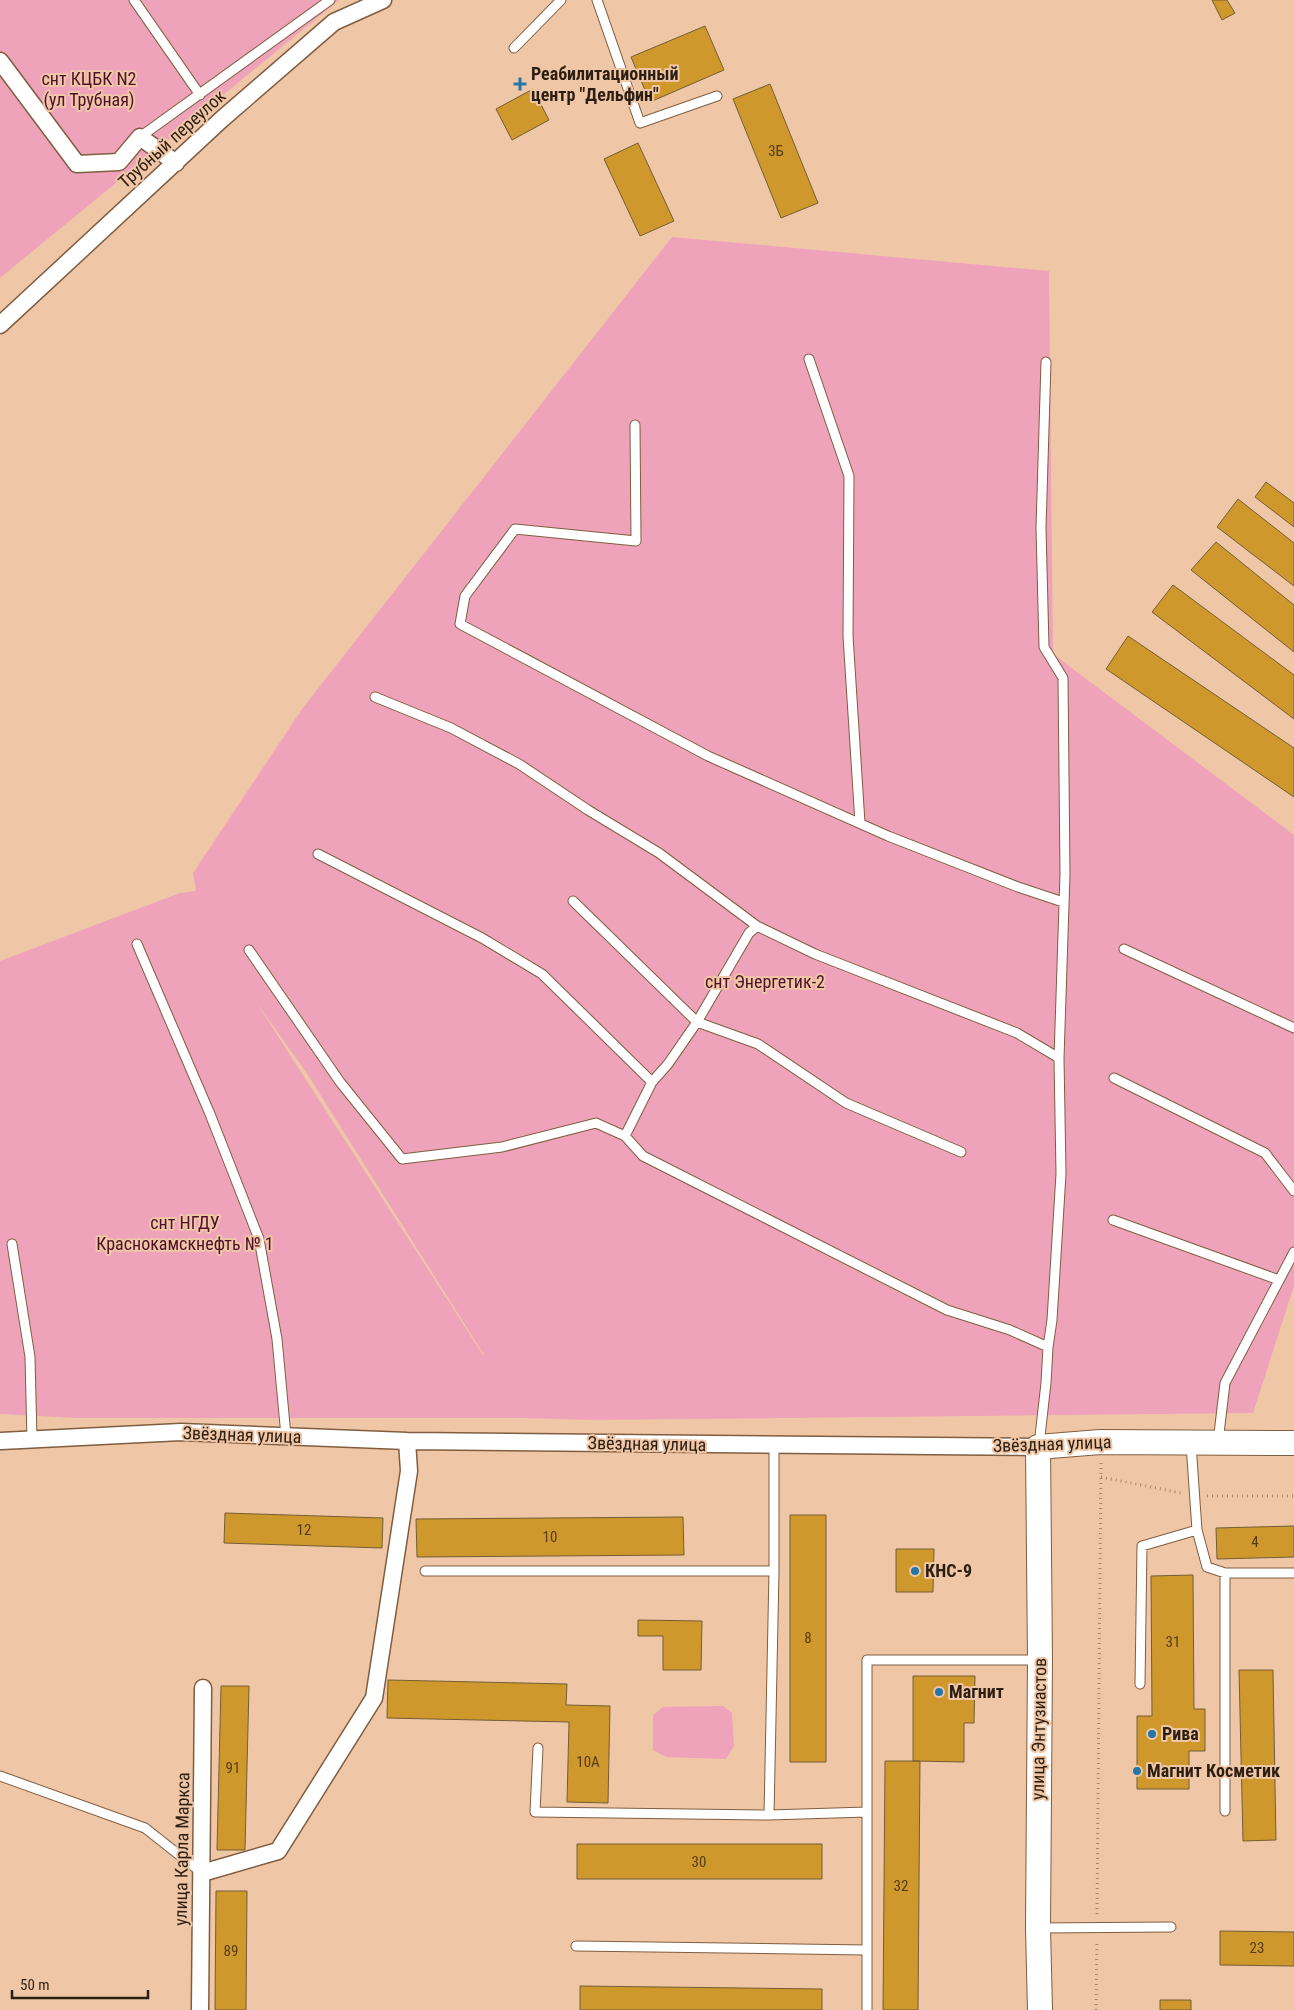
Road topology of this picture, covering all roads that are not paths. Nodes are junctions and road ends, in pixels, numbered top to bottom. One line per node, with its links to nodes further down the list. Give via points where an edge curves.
1 (134, 0): 8 (lane)
2 (330, 0): 8 (lane)
3 (383, 0): 11 (street, Трубный переулок, via 334,22)
4 (561, 0): 6 (lane)
5 (597, 0): 9 (lane, via 640,123)
6 (514, 48)
7 (0, 62): 10 (street, via 77,164 118,162)
8 (200, 94): 10 (lane)
9 (718, 96)
10 (140, 137): 11 (street)
11 (176, 163): 12 (street, Трубный переулок)
12 (0, 325)
13 (809, 359): 17 (lane, via 850,476 848,636)
14 (1046, 362): 20 (lane, via 1041,528 1044,647 1063,678)
15 (635, 425): 17 (lane, via 636,541 515,529 465,596 460,624 708,756)
16 (375, 697): 21 (lane, via 451,728 519,764 659,853)
17 (860, 823): 20 (lane)
18 (318, 854): 29 (lane, via 482,938 542,974)
19 (573, 901): 25 (lane)
20 (1063, 902): 27 (lane)
21 (757, 926): 25 (lane, via 749,933); 27 (lane, via 815,954 1018,1033)
22 (137, 944): 38 (lane, via 259,1239 277,1339)
23 (249, 950): 30 (lane, via 340,1082 402,1159 502,1147 596,1122)
24 (1124, 950): 26 (lane)
25 (697, 1022): 29 (lane); 31 (lane, via 758,1044 846,1103)
26 (1294, 1028)
27 (1059, 1058): 37 (lane, via 1061,1174)
28 (1114, 1078): 32 (lane, via 1265,1153)
29 (652, 1082): 30 (lane)
30 (625, 1136): 37 (lane, via 643,1156 947,1310 1010,1330)
31 (961, 1152)
32 (1294, 1191)
33 (1113, 1220): 36 (lane)
34 (12, 1244): 39 (lane, via 30,1357)
35 (1294, 1252): 36 (lane)
36 (1279, 1280): 43 (lane, via 1226,1383)
37 (1048, 1347): 46 (lane)
38 (286, 1436): 39 (street, Звёздная улица, via 181,1432); 40 (street, Звёздная улица)
39 (32, 1440): 41 (street, Звёздная улица)
40 (407, 1440): 45 (street, Звёздная улица); 60 (street, via 409,1471 374,1698 278,1851)
41 (0, 1441)
42 (1190, 1442): 43 (street, Звёздная улица); 46 (street, Звёздная улица, via 1100,1442); 47 (lane)
43 (1218, 1442): 44 (street, Звёздная улица)
44 (1294, 1443)
45 (774, 1445): 46 (street, Звёздная улица); 49 (lane)
46 (1038, 1447): 52 (street, улица Энтузиастов)
47 (1197, 1530): 51 (lane, via 1207,1567); 53 (lane, via 1142,1546)
48 (424, 1571): 49 (lane)
49 (774, 1571): 59 (lane)
50 (1294, 1572): 51 (lane)
51 (1225, 1573): 57 (lane)
52 (1040, 1660): 58 (lane, via 867,1660); 62 (street, улица Энтузиастов)
53 (1140, 1684)
54 (204, 1688): 60 (street, улица Карла Маркса)
55 (538, 1748): 59 (lane, via 535,1812)
56 (0, 1776): 60 (lane, via 145,1828)
57 (1225, 1811)
58 (867, 1812): 59 (lane); 64 (lane)
59 (769, 1815)
60 (202, 1873): 65 (street, улица Карла Маркса)
61 (1171, 1927): 62 (lane)
62 (1038, 1928): 67 (street, улица Энтузиастов)
63 (576, 1946): 64 (lane)
64 (866, 1950): 66 (lane)
65 (200, 2010)
66 (867, 2010)
67 (1040, 2010)

